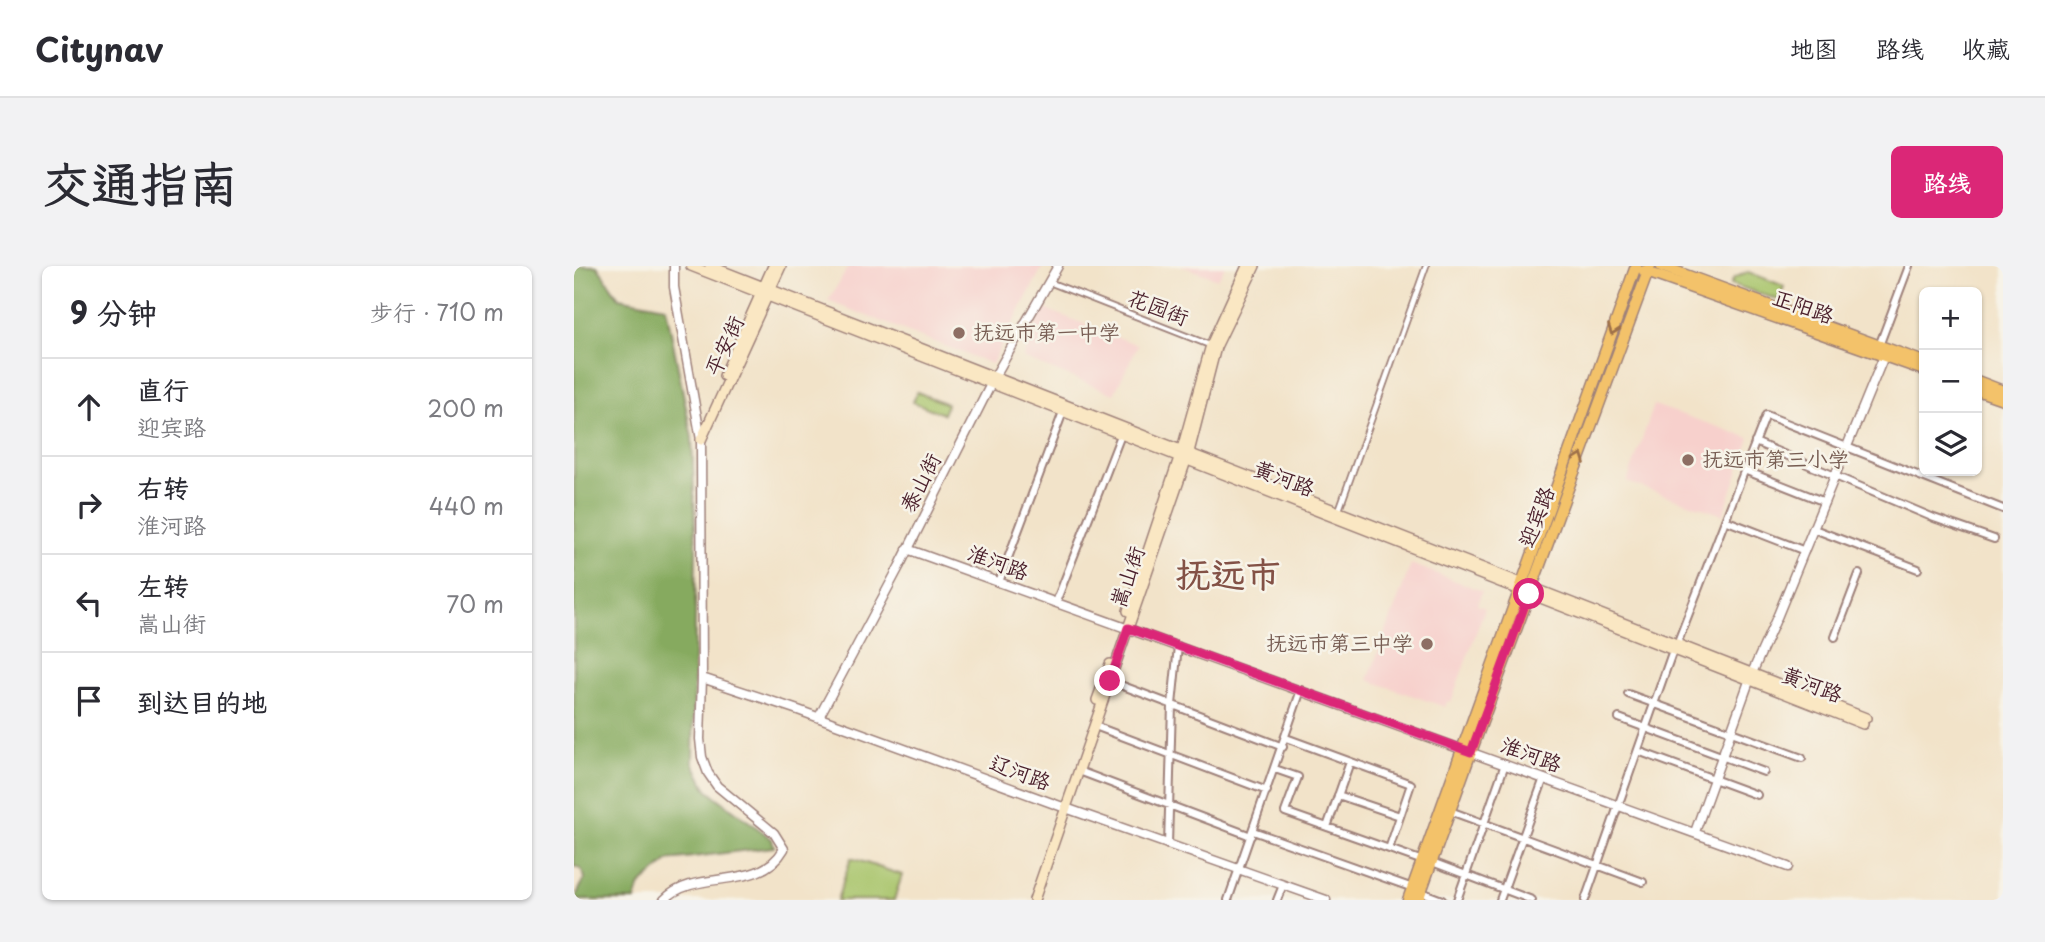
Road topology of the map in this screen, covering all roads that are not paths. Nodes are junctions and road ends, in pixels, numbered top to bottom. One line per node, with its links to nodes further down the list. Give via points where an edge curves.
1 (674, 266): 26 (street)
2 (691, 266): 15 (main road, 黄河路)
3 (710, 266): 15 (main road, 黄河路)
4 (773, 266): 15 (main road, 平安街)
5 (781, 266): 15 (main road, 平安街)
6 (1058, 266): 14 (street, 泰山街)
7 (1247, 266): 16 (main road, 嵩山街)
8 (1255, 266): 16 (main road, 嵩山街)
9 (1426, 266): 35 (street)
10 (1661, 266): 17 (main road, 正阳路)
11 (1909, 266): 17 (street)
12 (1634, 267): 13 (main road, 正阳路); 44 (main road, 迎宾路, one-way to 44)
13 (1649, 269): 17 (main road, 正阳路); 44 (main road, 迎宾路, one-way to 13)
14 (1049, 282): 16 (street, 花园街); 20 (street, 泰山街)
15 (765, 291): 20 (main road, 黄河路); 26 (main road, 平安街)
16 (1213, 346): 30 (main road, 嵩山街)
17 (1880, 351): 18 (main road, 正阳路); 19 (main road, 正阳路); 29 (street)
18 (1919, 361)
19 (1919, 368)
20 (993, 380): 25 (main road, 黄河路); 30 (main road, 黄河路); 39 (street, 泰山街)
21 (1982, 383): 22 (main road)
22 (2003, 391)
23 (1982, 392): 24 (main road)
24 (2003, 399)
25 (1063, 412): 27 (main road, 黄河路); 43 (street)
26 (700, 435): 51 (street)
27 (1121, 435): 30 (main road, 黄河路); 45 (street)
28 (1755, 442): 29 (street, via 1766,415); 31 (street); 32 (street)
29 (1847, 447): 32 (street); 34 (street)
30 (1184, 455): 35 (main road, 黄河路); 44 (main road, 黄河路); 46 (main road, 嵩山街)
31 (1744, 470): 33 (street); 36 (street)
32 (1835, 475): 33 (street); 38 (street)
33 (1825, 502): 37 (street)
34 (2003, 509)
35 (1339, 510): 44 (main road, 黄河路)
36 (1725, 520): 40 (street); 49 (street)
37 (1814, 529): 40 (street); 41 (street)
38 (1994, 539)
39 (907, 549): 43 (street, 淮河路); 57 (street, 泰山街)
40 (1804, 551): 50 (street)
41 (1918, 569)
42 (1859, 574): 47 (street)
43 (999, 582): 45 (street, 淮河路)
44 (1525, 588): 49 (main road, 黄河路); 65 (main road, 迎宾路)
45 (1056, 602): 46 (street, 淮河路)
46 (1125, 627): 48 (street, 淮河路); 52 (main road, 嵩山街); 82 (main road, 嵩山街)
47 (1835, 637)
48 (1178, 646): 53 (street, 淮河路); 56 (street)
49 (1675, 647): 50 (main road, 黄河路); 55 (street)
50 (1751, 677): 59 (main road, 黄河路); 62 (street)
51 (702, 678): 57 (street, 辽河路); 101 (street, via 700,739 708,773 717,786 774,832 784,849 764,868 741,877 695,882)
52 (1110, 681): 56 (street); 60 (main road, 嵩山街)
53 (1301, 690): 63 (street); 65 (street, 淮河路)
54 (1628, 694): 55 (street)
55 (1654, 703): 61 (street); 62 (street)
56 (1172, 705): 64 (street); 67 (street)
57 (819, 717): 82 (street, 辽河路)
58 (1619, 718): 61 (street)
59 (1865, 721)
60 (1095, 726): 67 (street); 73 (main road, 嵩山街)
61 (1646, 728): 66 (street); 68 (street)
62 (1731, 732): 68 (street); 69 (street)
63 (1286, 738): 64 (street); 70 (street)
64 (1283, 747): 72 (street)
65 (1467, 750): 71 (street, 淮河路); 83 (main road, 迎宾路); 92 (main road, 迎宾路)
66 (1638, 751): 76 (street); 81 (street)
67 (1170, 753): 77 (street); 80 (street)
68 (1722, 756): 74 (street); 76 (street)
69 (1802, 758)
70 (1350, 762): 78 (street); 84 (street, via 1411,784)
71 (1505, 764): 75 (street, 淮河路); 85 (street)
72 (1275, 769): 77 (street); 86 (street, via 1297,777 1285,812)
73 (1079, 771): 80 (street); 82 (main road, 嵩山街)
74 (1764, 772)
75 (1544, 778): 81 (street, 淮河路); 89 (street)
76 (1714, 779): 79 (street); 87 (street)
77 (1267, 790): 88 (street)
78 (1338, 795): 84 (street); 86 (street)
79 (1757, 795)
80 (1168, 805): 88 (street); 90 (street)
81 (1619, 805): 87 (street, 淮河路); 93 (street)
82 (1063, 807): 90 (street, 辽河路); 102 (main road, 嵩山街); 103 (main road, 嵩山街)
83 (1450, 811): 85 (street); 92 (main road, 迎宾路)
84 (1400, 817): 91 (street)
85 (1485, 824): 89 (street); 96 (street)
86 (1327, 827): 91 (street)
87 (1695, 832): 94 (street, 淮河路)
88 (1252, 833): 95 (street); 100 (street)
89 (1523, 837): 93 (street); 99 (street)
90 (1168, 845): 95 (street, 辽河路)
91 (1389, 849): 92 (street)
92 (1427, 862): 96 (street); 100 (main road, 迎宾路)
93 (1598, 864): 97 (street); 112 (street)
94 (1788, 867)
95 (1239, 870): 98 (street, 辽河路); 104 (street)
96 (1466, 875): 99 (street); 109 (street)
97 (1643, 882)
98 (1283, 885): 105 (street); 106 (street, 辽河路)
99 (1503, 890): 110 (street); 111 (street)
100 (1417, 893): 107 (main road, 迎宾路); 108 (street)
101 (664, 900)
102 (1028, 900)
103 (1034, 900)
104 (1228, 900)
105 (1277, 900)
106 (1325, 900)
107 (1408, 900)
108 (1442, 900)
109 (1457, 900)
110 (1500, 900)
111 (1532, 900)
112 (1585, 900)

